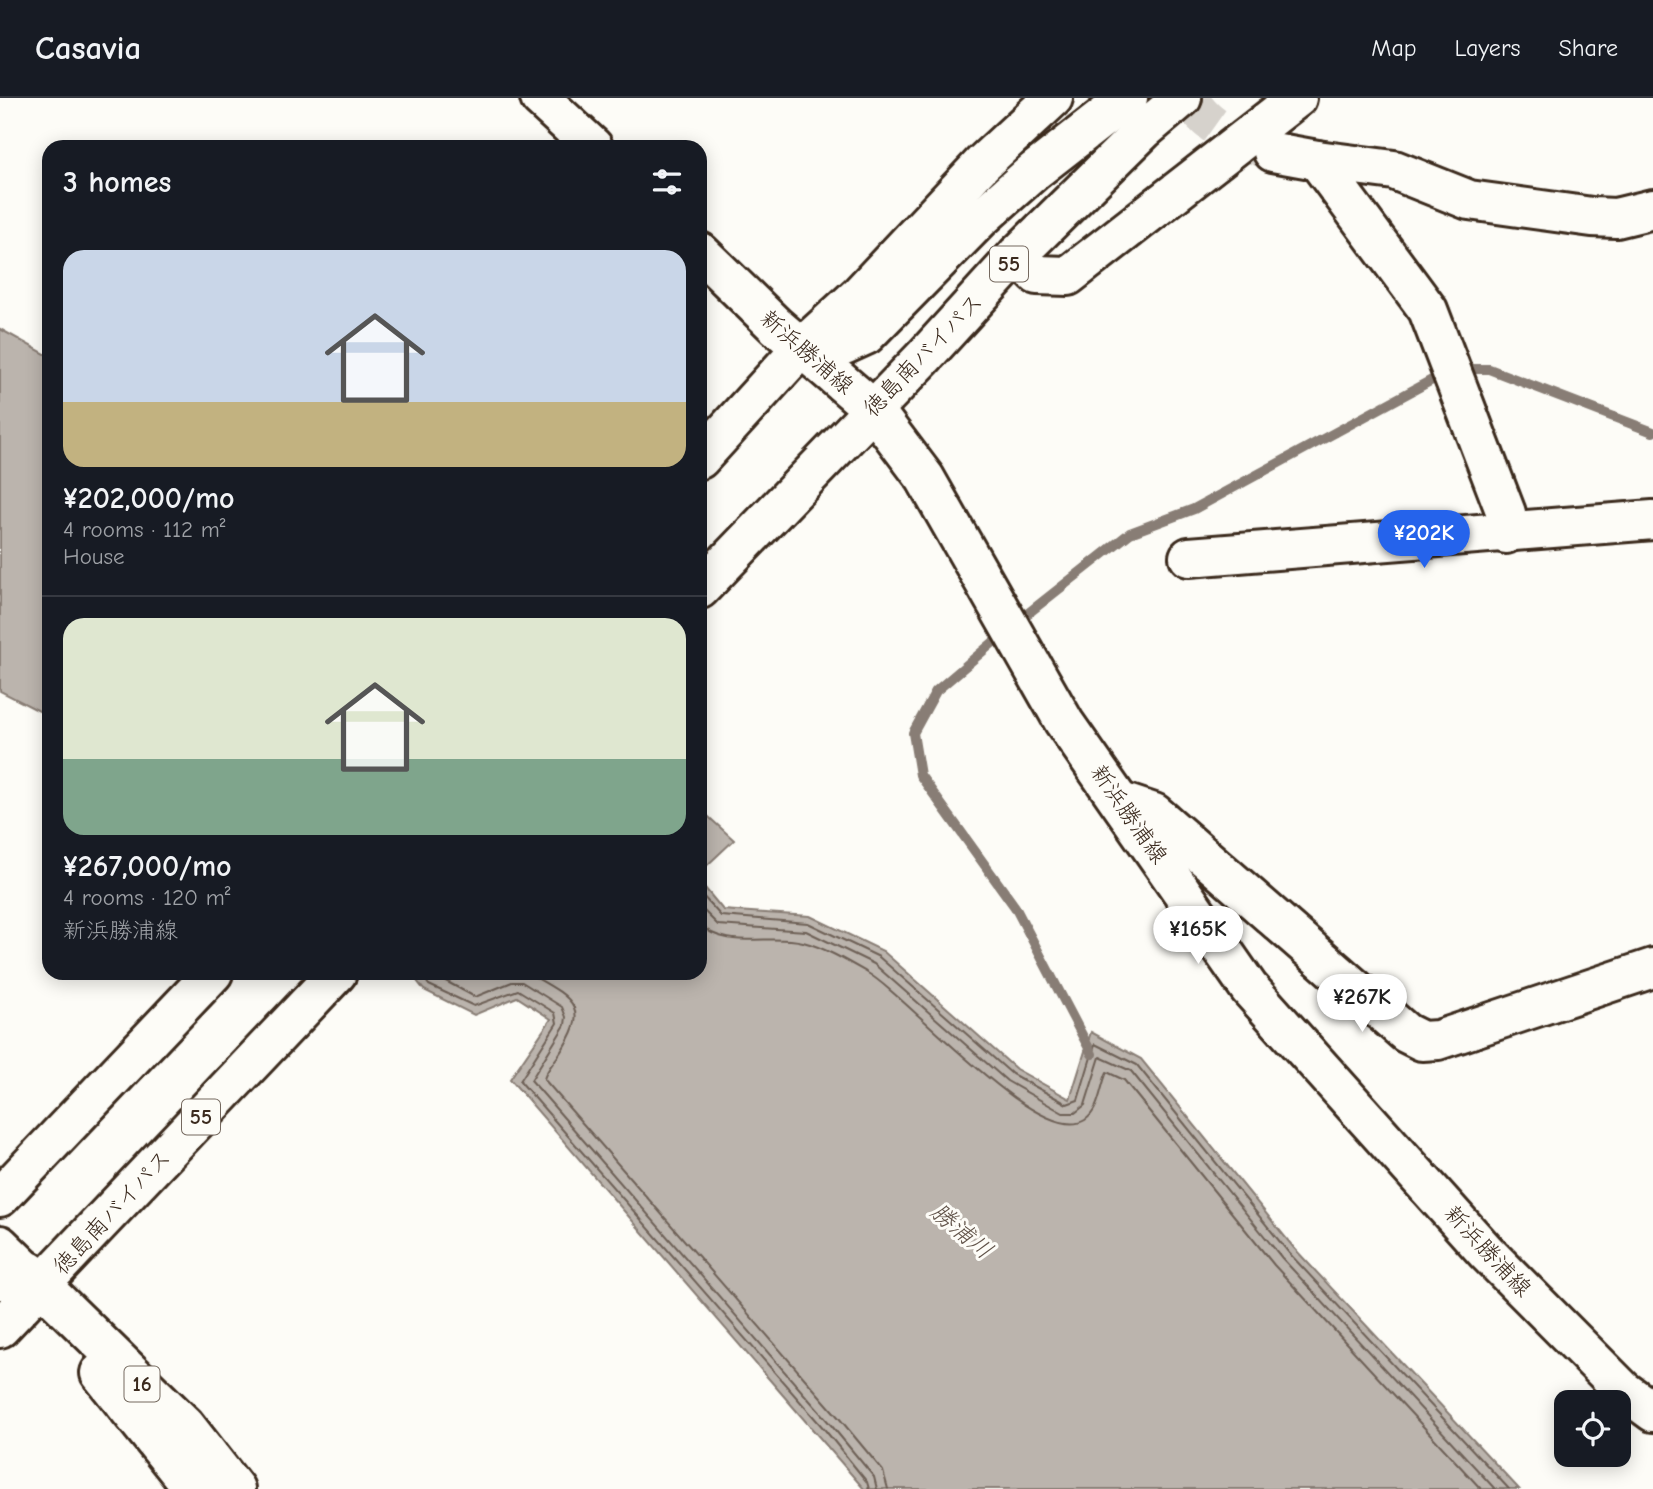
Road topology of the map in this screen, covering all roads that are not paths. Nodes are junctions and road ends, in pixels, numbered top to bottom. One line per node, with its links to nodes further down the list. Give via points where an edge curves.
1 (540, 98): 6 (main road)
2 (1053, 98): 12 (main road, via 983,163)
3 (1128, 98): 12 (main road, via 980,219 866,335)
4 (1182, 98): 10 (main road, 徳島南バイパス / 55)
5 (1297, 98): 10 (main road, via 1068,276 1037,275)
6 (585, 140)
7 (1273, 152): 8 (main road)
8 (1317, 160): 9 (main road, via 1394,170 1469,200 1592,217 1616,218); 16 (main road, via 1428,310 1506,513)
9 (1653, 209)
10 (1017, 255): 13 (main road, 徳島南バイパス / 55)
11 (707, 259): 12 (main road, 新浜勝浦線, via 776,326)
12 (792, 360): 13 (main road, 新浜勝浦線); 14 (main road)
13 (873, 409): 18 (main road, 徳島南バイパス / 55); 19 (main road, 新浜勝浦線, via 925,478 1064,722)
14 (707, 451)
15 (1653, 520): 16 (main road)
16 (1506, 534): 17 (main road)
17 (1189, 557)
18 (707, 582)
19 (1121, 802): 20 (main road, via 1154,813 1406,1033 1422,1041 1438,1040); 26 (main road, 新浜勝浦線, via 1249,988 1486,1252 1623,1390)
20 (1653, 968)
21 (206, 980): 23 (main road)
22 (330, 980): 24 (main road, 徳島南バイパス / 55)
23 (1, 1196)
24 (21, 1274): 25 (main road, 徳島南バイパス / 55); 27 (main road, 16); 28 (main road, 16, via 185,1425)
25 (0, 1328)
26 (1653, 1412)
27 (193, 1489)
28 (235, 1489)

